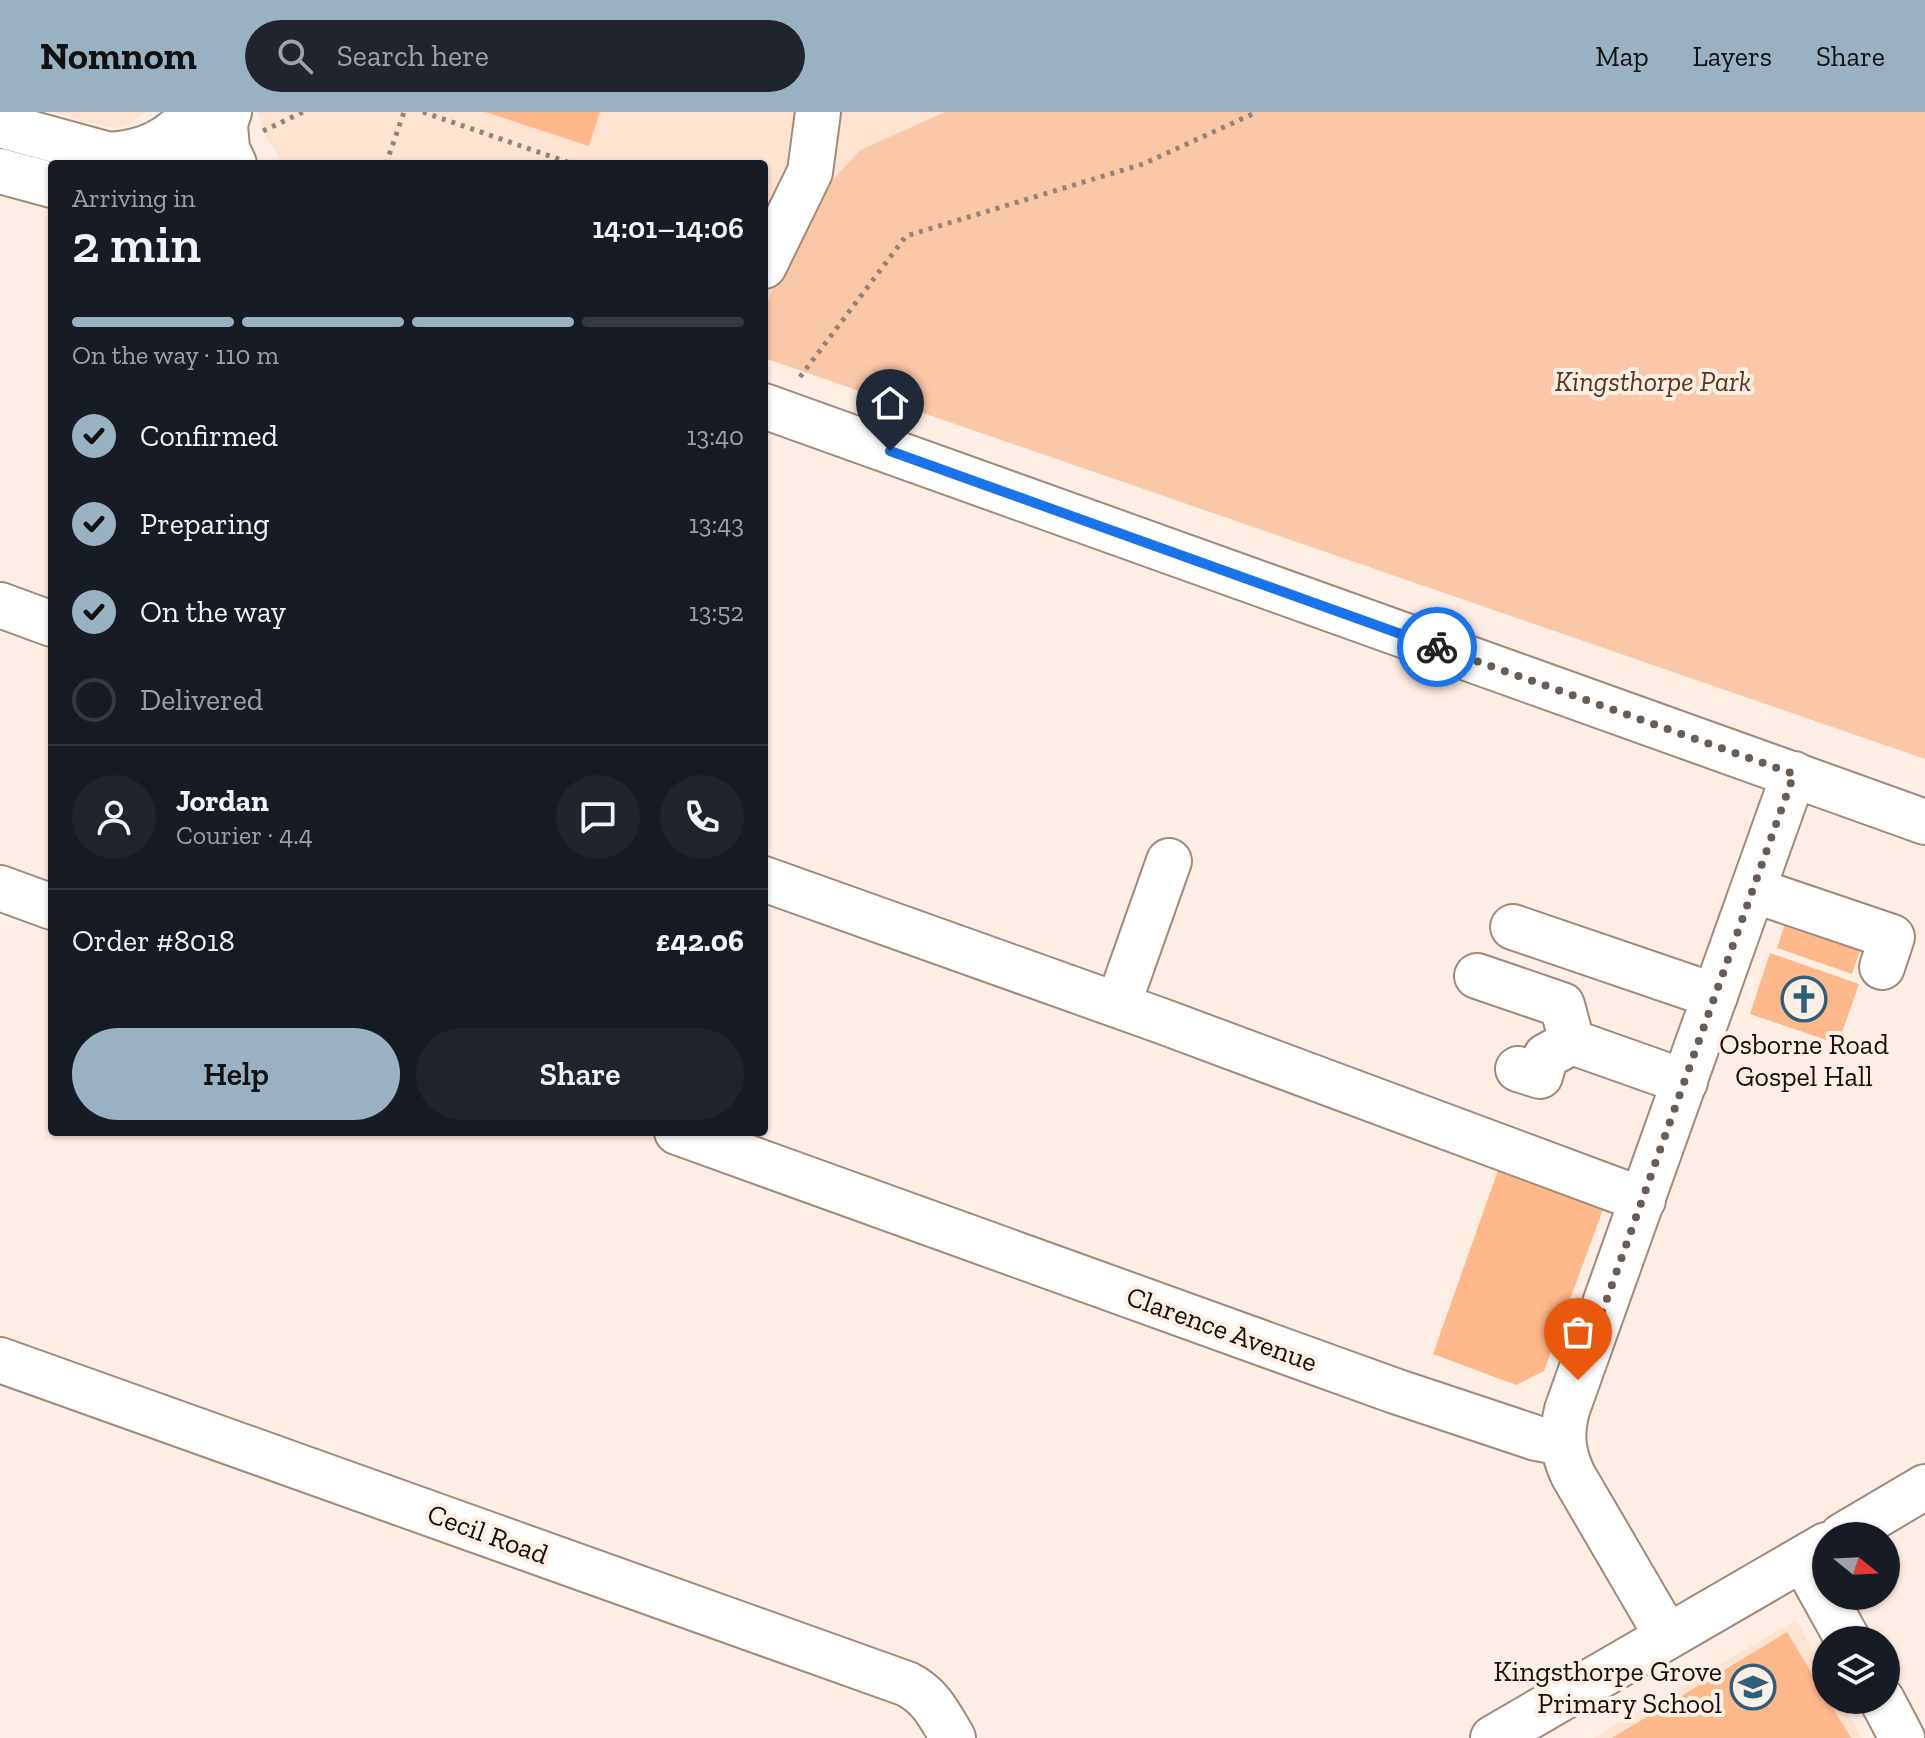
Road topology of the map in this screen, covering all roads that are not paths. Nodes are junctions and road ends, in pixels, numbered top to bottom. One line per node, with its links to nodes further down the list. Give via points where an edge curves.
1 (818, 112): 7 (main road, via 810,172)
2 (0, 125): 4 (main road)
3 (221, 127): 4 (main road, via 181,129); 5 (main road); 6 (main road, via 215,142)
4 (125, 159)
5 (185, 160)
6 (195, 160)
7 (768, 258)
8 (770, 408): 11 (main road)
9 (0, 605): 10 (main road)
10 (48, 623)
11 (1794, 774): 12 (main road); 16 (main road)
12 (1925, 822)
13 (1169, 861): 22 (main road)
14 (768, 880): 22 (main road)
15 (0, 888): 17 (main road)
16 (1753, 890): 19 (main road, via 1892,937); 21 (main road)
17 (48, 906)
18 (1513, 927): 21 (main road)
19 (1882, 967)
20 (1477, 976): 23 (main road, via 1562,1005)
21 (1715, 996): 25 (main road)
22 (1118, 1005): 27 (main road)
23 (1572, 1042): 24 (main road, via 1546,1056 1540,1076); 25 (main road)
24 (1518, 1069)
25 (1685, 1082): 27 (main road)
26 (688, 1136): 29 (main road, Clarence Avenue, via 1395,1391)
27 (1643, 1200): 29 (main road, via 1567,1410)
28 (0, 1360): 35 (main road, Cecil Road, via 907,1684 923,1692)
29 (1562, 1443): 33 (main road, via 1573,1475)
30 (1925, 1487): 31 (main road)
31 (1866, 1522)
32 (1812, 1553): 33 (main road)
33 (1667, 1636): 36 (main road)
34 (1889, 1714): 37 (main road)
35 (953, 1738)
36 (1493, 1738)
37 (1902, 1738)

